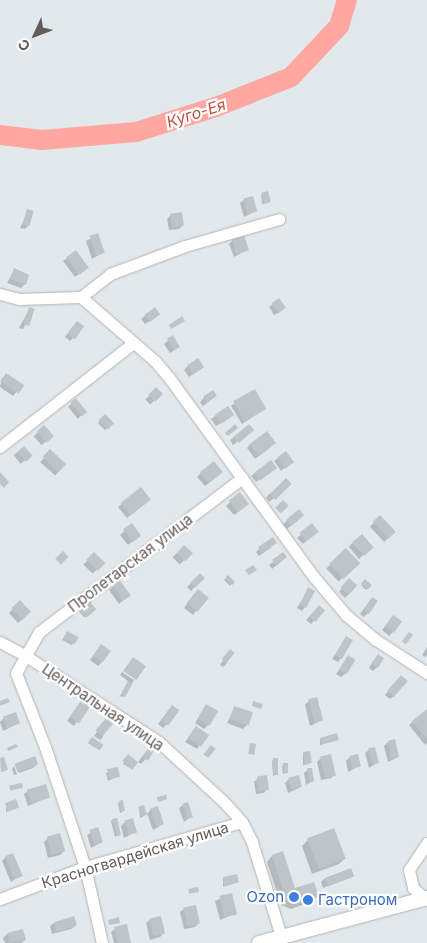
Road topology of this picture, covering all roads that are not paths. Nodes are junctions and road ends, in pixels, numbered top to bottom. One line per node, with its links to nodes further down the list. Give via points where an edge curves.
1 (279, 219): 3 (street, via 185,246 110,274)
2 (0, 294): 3 (street, via 19,300)
3 (81, 297): 4 (street)
4 (132, 344): 5 (street); 6 (street, via 155,361 170,379)
5 (0, 447)
6 (242, 478): 8 (street, Пролетарская улица, via 39,632); 9 (street, via 314,577 346,615 376,640)
7 (0, 642): 8 (street, Центральная улица)
8 (26, 656): 10 (street, Центральная улица, via 159,742); 12 (street, Центральная улица, via 16,673 45,747)
9 (427, 673)
10 (242, 822): 12 (street, Красногвардейская улица); 15 (street, Центральная улица, via 252,842)
11 (427, 843): 14 (street, via 409,870 413,888)
12 (85, 867): 13 (street, Красногвардейская улица); 17 (street)
13 (0, 899)
14 (426, 899): 16 (street)
15 (281, 936): 16 (street); 18 (street)
16 (303, 937)
17 (102, 943)
18 (258, 943)

